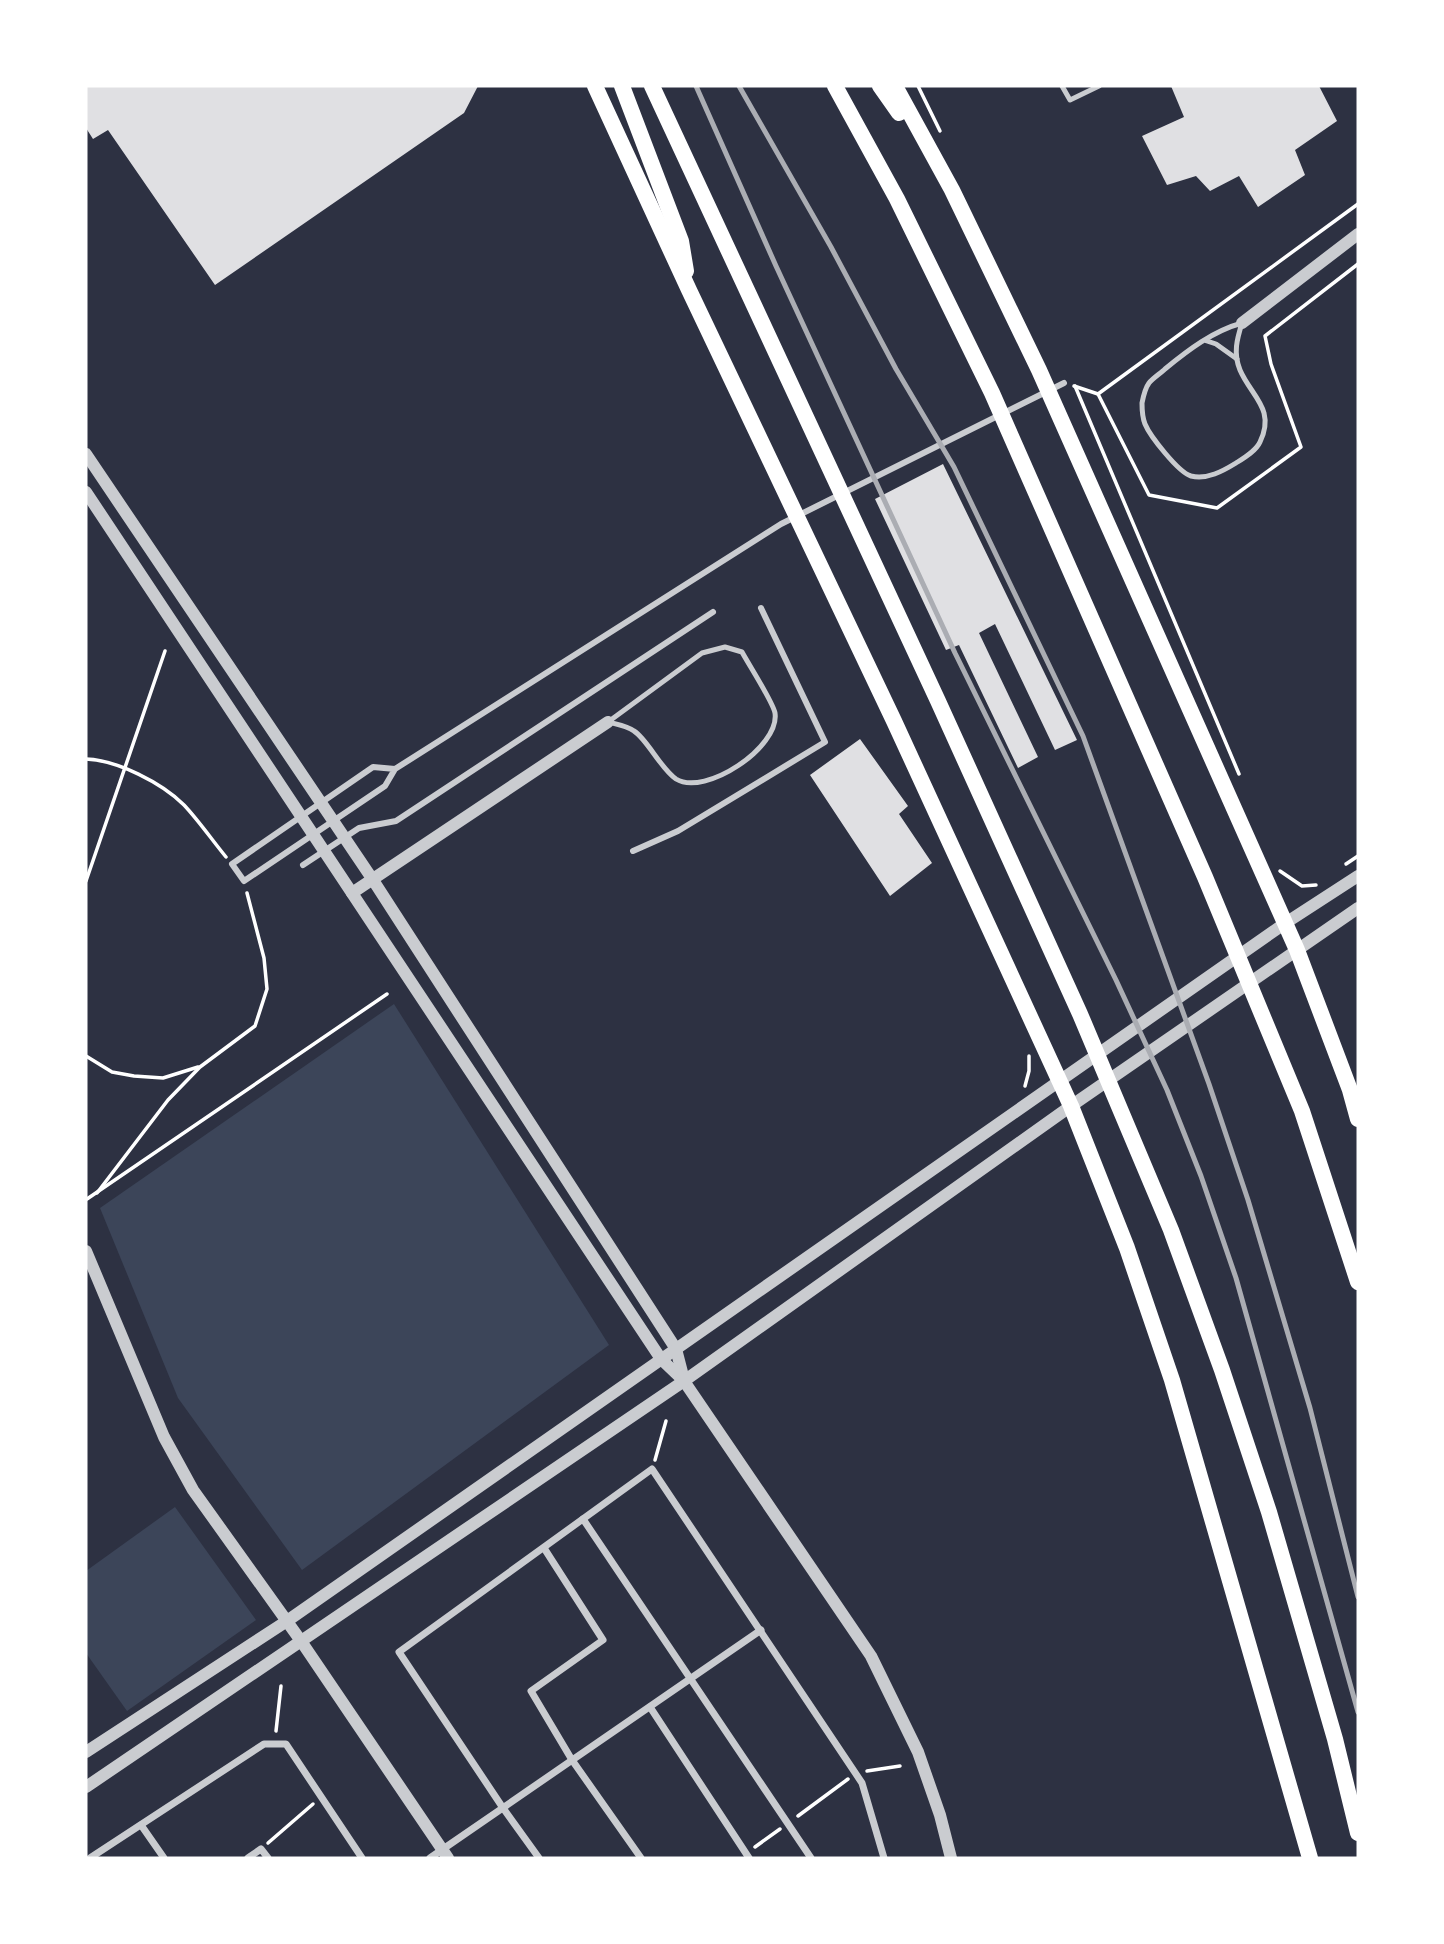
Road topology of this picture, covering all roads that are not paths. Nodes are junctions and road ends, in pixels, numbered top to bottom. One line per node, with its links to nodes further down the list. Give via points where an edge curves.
1 (595, 86): 11 (highway)
2 (622, 86): 11 (highway, via 681,241)
3 (652, 86): 52 (highway, via 1080,1014 1171,1230 1269,1512)
4 (835, 86): 36 (highway, via 897,199 992,393 1205,877 1302,1111)
5 (880, 86): 9 (highway)
6 (895, 86): 9 (highway)
7 (1062, 86): 8 (lane, via 1070,100)
8 (1099, 86)
9 (952, 190): 30 (highway, via 1039,370)
10 (1358, 234): 12 (street)
11 (689, 290): 32 (highway)
12 (1242, 323): 13 (lane); 14 (lane)
13 (1207, 341): 14 (lane); 14 (lane, via 1190,348 1149,384 1142,405 1146,425 1172,462 1190,476 1222,471 1259,445 1265,414)
14 (1237, 359)
15 (1064, 383): 21 (street, via 781,524)
16 (86, 454): 22 (street)
17 (86, 492): 24 (street)
18 (761, 608): 23 (street, via 825,742 678,831)
19 (713, 612): 22 (street, via 396,821 359,828)
20 (608, 722): 20 (lane, via 702,653 725,647 742,652 775,712 774,728 760,748 723,776 692,784 676,778 635,731); 27 (street)
21 (395, 769): 21 (street, via 385,786 244,881 232,864 373,767)
22 (345, 837): 24 (street); 27 (street)
23 (633, 851)
24 (324, 852): 25 (street); 28 (street)
25 (303, 866)
26 (1358, 876): 30 (street)
27 (373, 880): 28 (street); 37 (street)
28 (352, 893): 38 (street)
29 (1358, 908): 31 (street)
30 (1279, 928): 31 (highway); 32 (street)
31 (1292, 954): 33 (street); 34 (highway)
32 (1063, 1079): 33 (highway); 37 (street)
33 (1074, 1103): 39 (street); 66 (highway, via 1172,1380)
34 (1358, 1119)
35 (86, 1251): 42 (street, via 164,1437 193,1490)
36 (1358, 1282)
37 (676, 1349): 38 (street); 39 (street)
38 (661, 1359): 39 (street); 42 (street)
39 (684, 1381): 44 (street); 65 (street, via 871,1656 918,1752)
40 (583, 1519): 41 (street); 43 (street, via 652,1469); 45 (street)
41 (544, 1548): 48 (street, via 603,1640 531,1691); 50 (street, via 400,1652)
42 (286, 1621): 44 (street); 47 (street)
43 (761, 1630): 45 (street); 64 (street, via 862,1783)
44 (301, 1641): 49 (street); 53 (street)
45 (690, 1680): 46 (street); 63 (street)
46 (650, 1707): 48 (street); 54 (street)
47 (86, 1752)
48 (572, 1760): 50 (street); 62 (street)
49 (86, 1787)
50 (503, 1808): 53 (street, via 457,1840); 61 (street)
51 (141, 1825): 55 (street); 56 (street); 59 (street, via 264,1744 286,1744)
52 (1358, 1833)
53 (445, 1854): 60 (street)
54 (748, 1856)
55 (90, 1858)
56 (164, 1858)
57 (248, 1858): 58 (street, via 261,1849)
58 (268, 1858)
59 (362, 1858)
60 (430, 1858)
61 (539, 1858)
62 (641, 1858)
63 (811, 1858)
64 (884, 1858)
65 (951, 1858)
66 (1310, 1858)

